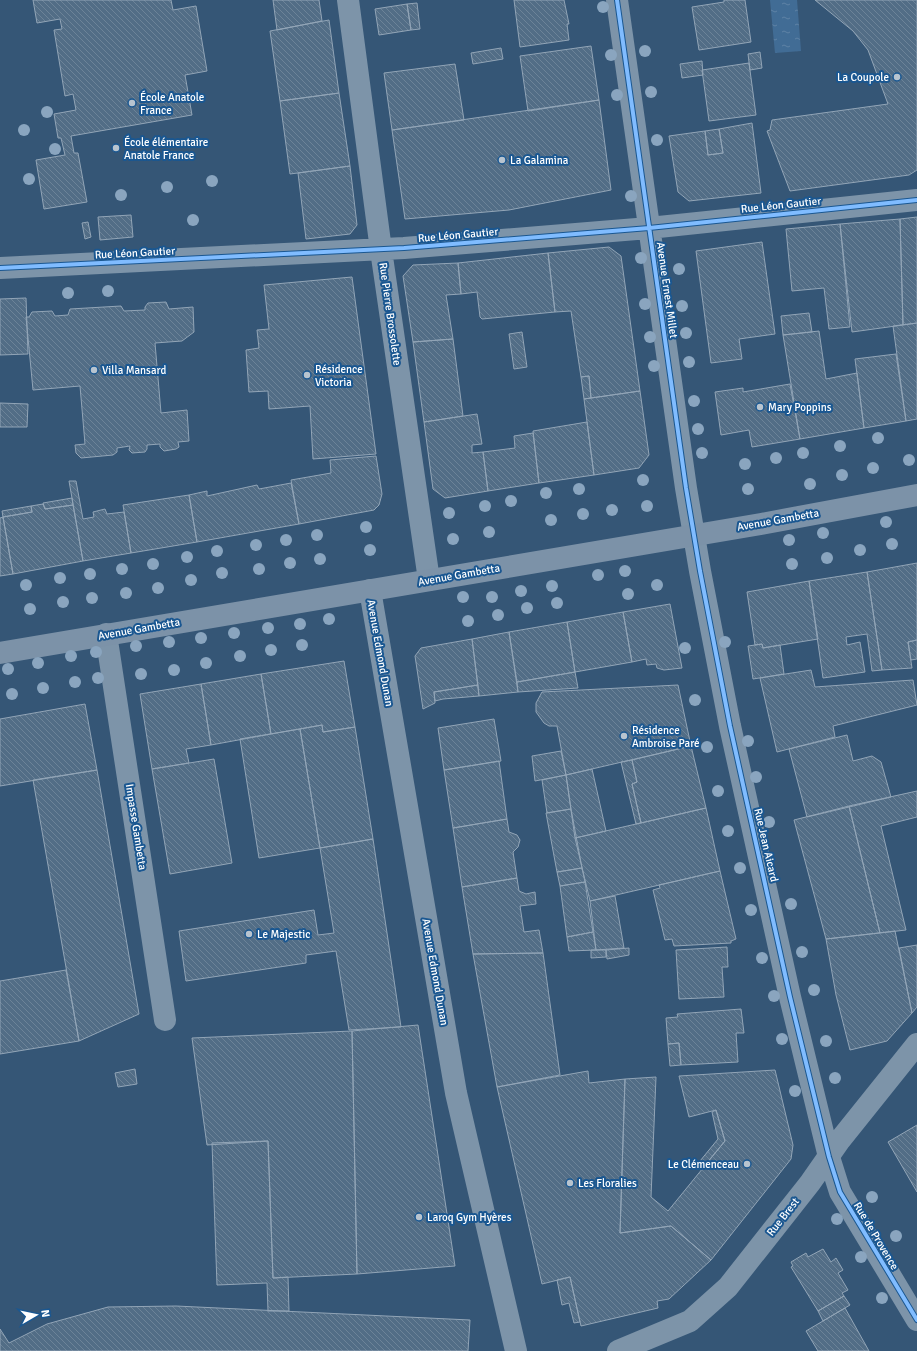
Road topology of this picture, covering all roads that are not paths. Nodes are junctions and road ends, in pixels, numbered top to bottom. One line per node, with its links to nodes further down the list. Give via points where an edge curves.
1 (348, 0): 5 (street, Rue Pierre Brossolette)
2 (617, 0): 4 (street, Avenue Ernest Millet)
3 (917, 200): 4 (street, Rue Léon Gautier)
4 (649, 228): 5 (street, Rue Léon Gautier); 8 (street, Avenue Ernest Millet)
5 (381, 250): 6 (street, Rue Léon Gautier); 9 (street, Rue Pierre Brossolette)
6 (0, 268)
7 (917, 495): 8 (main road, Avenue Gambetta)
8 (694, 535): 9 (main road, Avenue Gambetta); 15 (street, Rue Jean Aicard, via 730,726 790,997)
9 (429, 580): 10 (main road, Avenue Gambetta)
10 (370, 590): 11 (main road, Avenue Gambetta); 17 (street, Avenue Edmond Dunan, via 456,1093)
11 (106, 634): 12 (main road, Avenue Gambetta); 13 (street, Impasse Gambetta)
12 (0, 653)
13 (165, 1020)
14 (917, 1044): 15 (street, Rue Brest)
15 (829, 1157): 16 (street, Rue de Provence, via 840,1192); 18 (street, Rue Brest, via 728,1287 690,1321)
16 (917, 1320)
17 (516, 1351)
18 (618, 1351)

